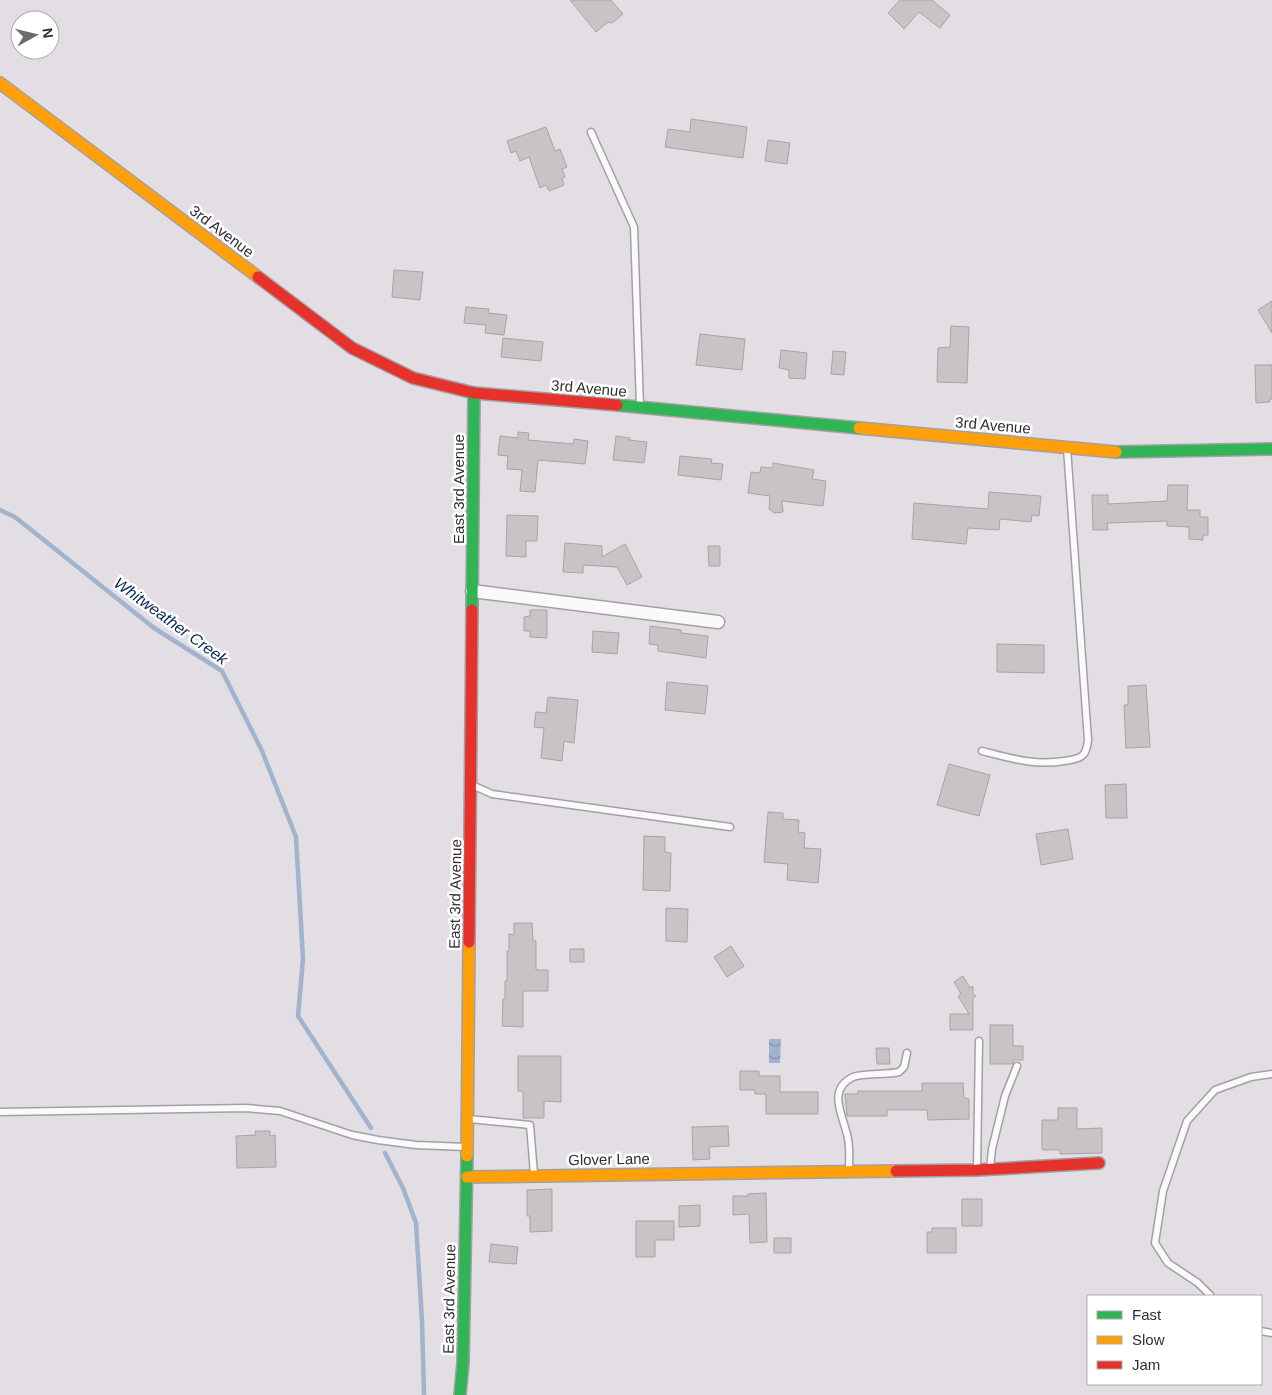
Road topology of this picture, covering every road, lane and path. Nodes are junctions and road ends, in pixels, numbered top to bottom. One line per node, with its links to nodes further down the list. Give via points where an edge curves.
1 (0, 83): 3 (street, 3rd Avenue, via 352,348 413,378)
2 (590, 132): 4 (lane, via 634,228)
3 (474, 393): 4 (street, 3rd Avenue); 7 (street, East 3rd Avenue)
4 (640, 407): 5 (street, 3rd Avenue)
5 (1067, 447): 6 (street, 3rd Avenue, via 1126,453); 9 (lane, via 1088,740 1086,749 1076,759 1048,764)
6 (1272, 449)
7 (472, 591): 8 (street); 10 (street, East 3rd Avenue)
8 (718, 622)
9 (982, 751)
10 (471, 785): 11 (lane, via 492,794); 17 (street, East 3rd Avenue)
11 (730, 827)
12 (978, 1041): 20 (lane)
13 (907, 1053): 22 (lane, via 904,1067 899,1072 853,1077 839,1092 838,1108 848,1138)
14 (1017, 1066): 21 (lane, via 1005,1096)
15 (1272, 1074): 25 (lane, via 1251,1077 1215,1090 1188,1121 1163,1191 1155,1242 1168,1263)
16 (0, 1112): 18 (lane, via 246,1108 280,1111 352,1135 378,1140)
17 (468, 1119): 18 (street, East 3rd Avenue); 23 (lane, via 530,1125)
18 (467, 1147): 24 (street, East 3rd Avenue)
19 (1099, 1164): 21 (street, Glover Lane)
20 (976, 1170): 21 (street, Glover Lane); 22 (street, Glover Lane)
21 (990, 1170)
22 (849, 1171): 23 (street, Glover Lane)
23 (534, 1175): 24 (street, Glover Lane)
24 (467, 1176): 26 (street, East 3rd Avenue)
25 (1210, 1295)
26 (460, 1395)

